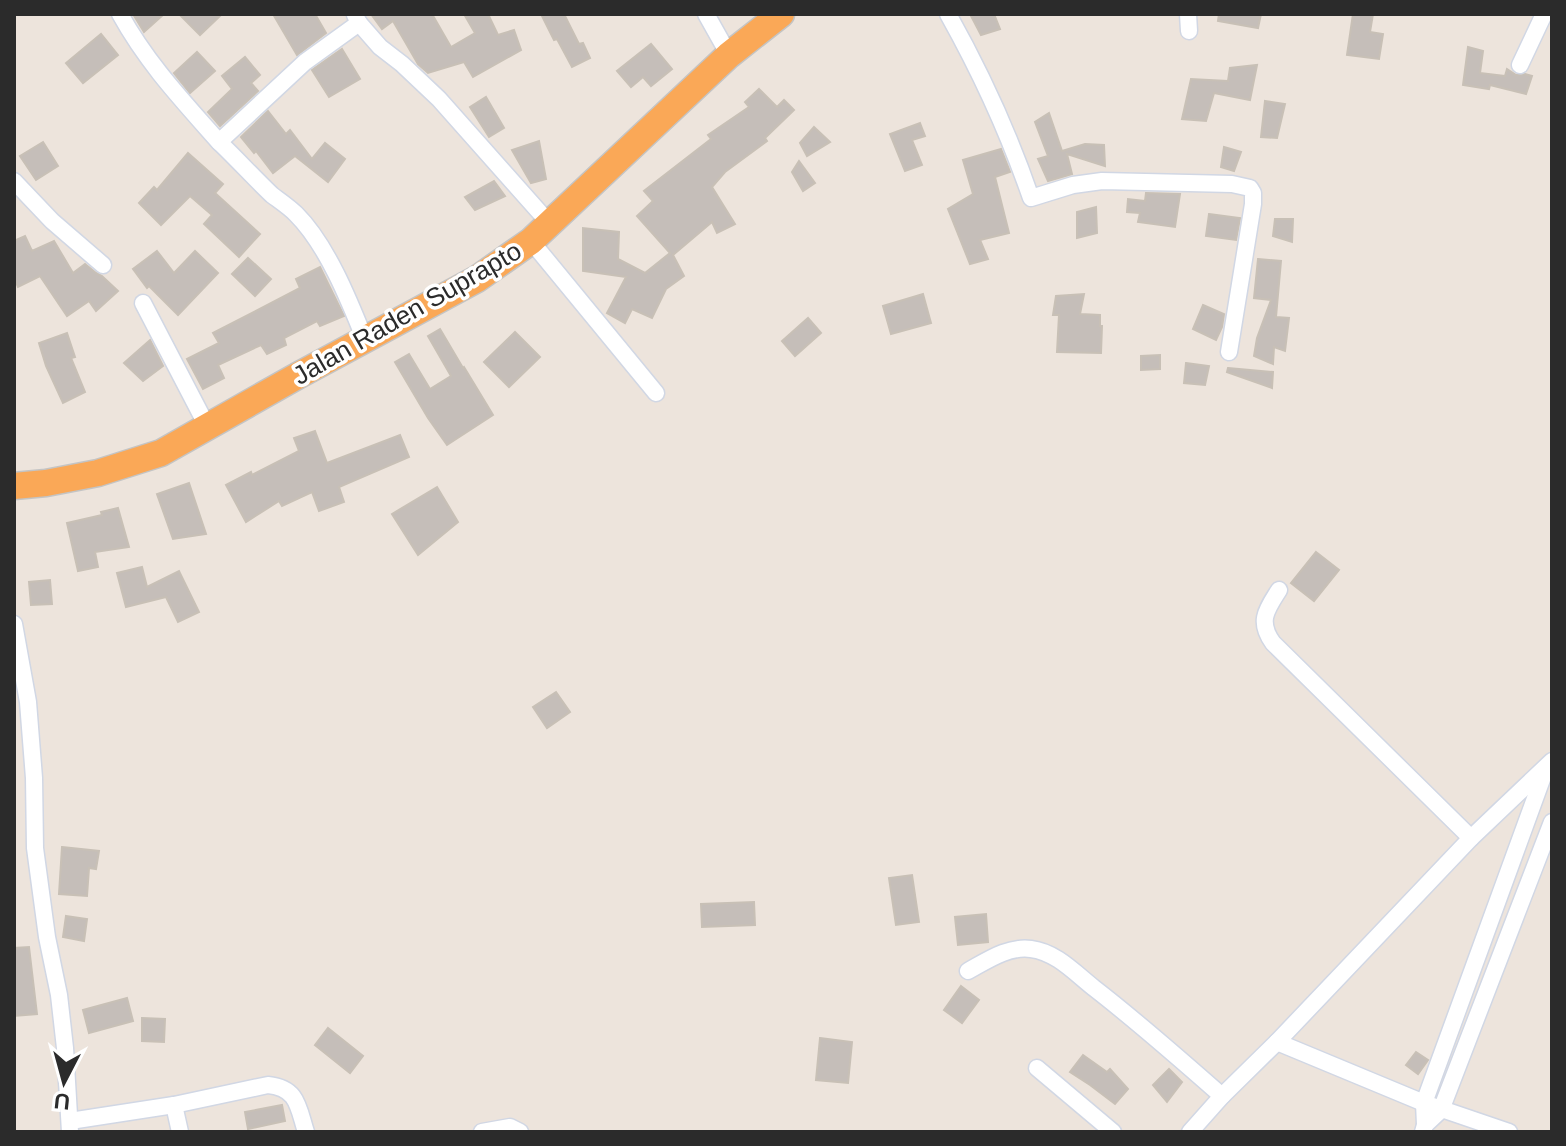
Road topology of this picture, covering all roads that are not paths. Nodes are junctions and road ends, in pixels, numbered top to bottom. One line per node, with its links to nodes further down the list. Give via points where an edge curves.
1 (120, 14): 9 (street, via 136,44)
2 (706, 14): 7 (street)
3 (781, 14): 7 (highway, Jalan Raden Suprapto)
4 (948, 14): 15 (street, via 1008,137 1031,198 1102,181 1232,184 1252,190)
5 (1544, 14): 8 (street)
6 (356, 18): 9 (street); 11 (street, via 384,51 439,99)
7 (729, 55): 11 (highway, Jalan Raden Suprapto)
8 (1520, 65)
9 (219, 142): 14 (street, via 312,233)
10 (14, 181): 12 (street)
11 (540, 232): 14 (highway, Jalan Raden Suprapto, via 477,279); 16 (street)
12 (103, 265)
13 (143, 303): 17 (street)
14 (365, 340): 17 (highway, Jalan Raden Suprapto)
15 (1229, 352)
16 (656, 393)
17 (208, 428): 18 (highway, Jalan Raden Suprapto, via 161,453 98,473)
18 (14, 486)
19 (1279, 590): 23 (street, via 1264,619 1273,643)
20 (14, 624): 31 (street, via 28,702 35,848 59,995)
21 (1550, 763): 23 (street); 28 (street)
22 (1552, 822): 30 (street)
23 (1471, 838): 25 (street)
24 (968, 971): 27 (street, via 1015,949 1051,954)
25 (1277, 1042): 27 (street); 28 (street)
26 (1037, 1068): 37 (street)
27 (1222, 1096): 38 (street)
28 (1424, 1103): 30 (street); 32 (street)
29 (174, 1105): 31 (street); 33 (street); 34 (street, via 278,1086 296,1100)
30 (1441, 1110): 32 (street); 39 (street)
31 (70, 1126)
32 (1424, 1129)
33 (180, 1132)
34 (306, 1132)
35 (482, 1132): 36 (street, via 510,1127)
36 (520, 1132)
37 (1113, 1132)
38 (1190, 1132)
39 (1509, 1132)

